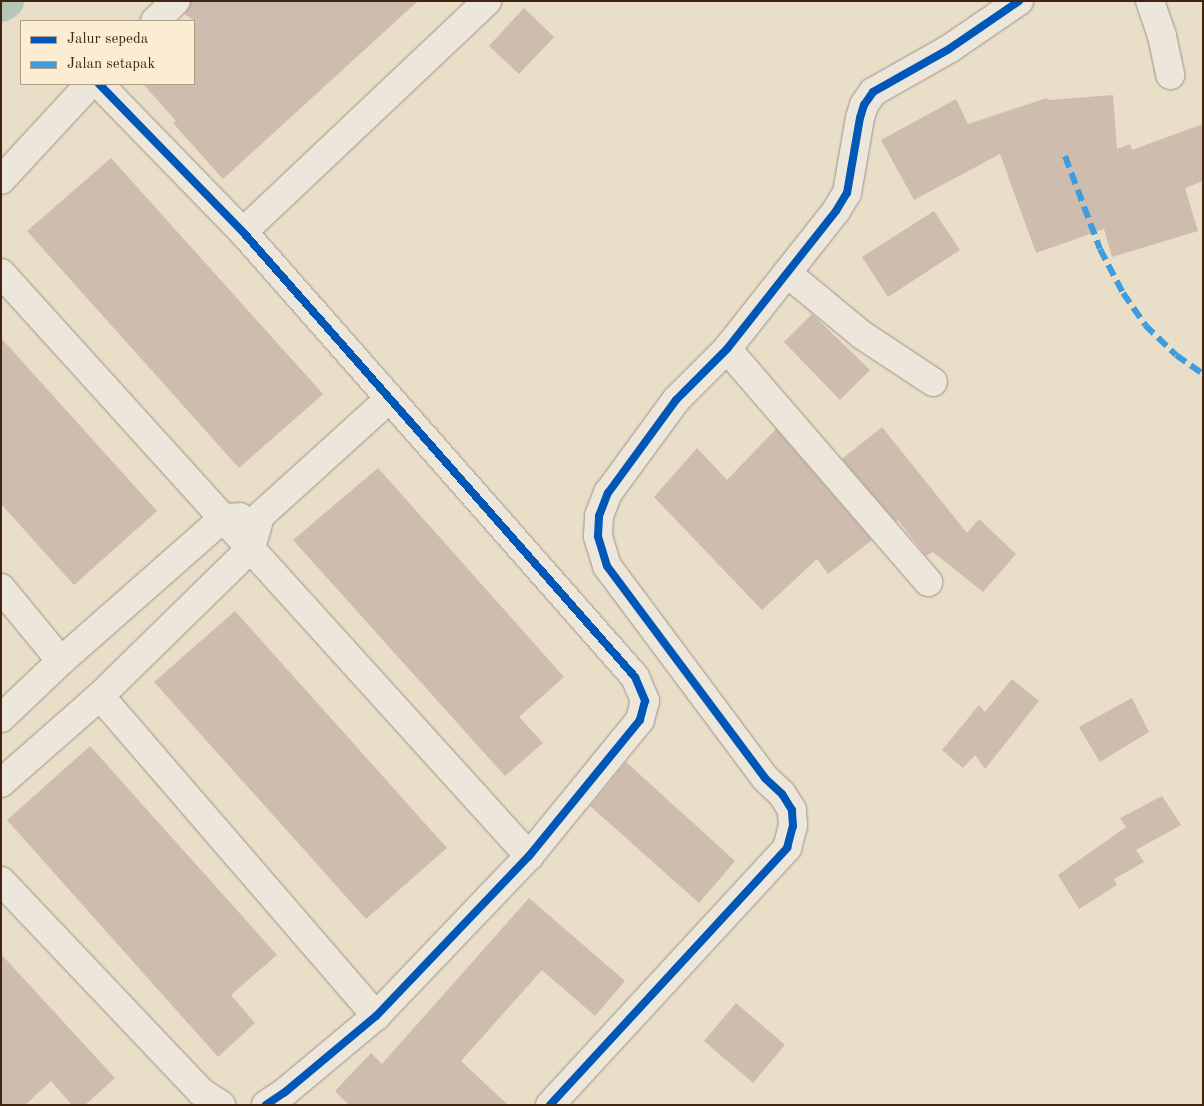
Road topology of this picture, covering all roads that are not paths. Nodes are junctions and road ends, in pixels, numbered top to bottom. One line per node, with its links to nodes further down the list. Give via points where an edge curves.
1 (176, 1): 5 (street)
2 (487, 1): 10 (street)
3 (1019, 1): 12 (street, via 949,49 872,92 860,118 847,192)
4 (1150, 1): 6 (street)
5 (156, 20)
6 (1170, 75)
7 (89, 85): 9 (street)
8 (100, 85): 10 (street)
9 (1, 180)
10 (243, 232): 15 (street)
11 (1, 273): 17 (street)
12 (787, 273): 13 (street); 14 (street, via 862,335)
13 (727, 350): 19 (street); 30 (street, via 676,400 608,493 599,516 598,536 607,566 765,778 782,794 792,810 793,826 787,848)
14 (933, 382)
15 (389, 398): 16 (street); 25 (street, via 635,677 644,701 640,720)
16 (260, 516): 17 (street); 18 (street)
17 (223, 518): 18 (street); 21 (street)
18 (251, 548): 22 (street); 25 (street)
19 (928, 582)
20 (1, 588): 21 (street)
21 (61, 661): 23 (street)
22 (100, 696): 24 (street); 27 (street)
23 (1, 718)
24 (1, 783)
25 (529, 856): 27 (street)
26 (1, 881): 28 (street, via 201,1092)
27 (376, 1016): 29 (street)
28 (221, 1105)
29 (266, 1105)
30 (550, 1105)

